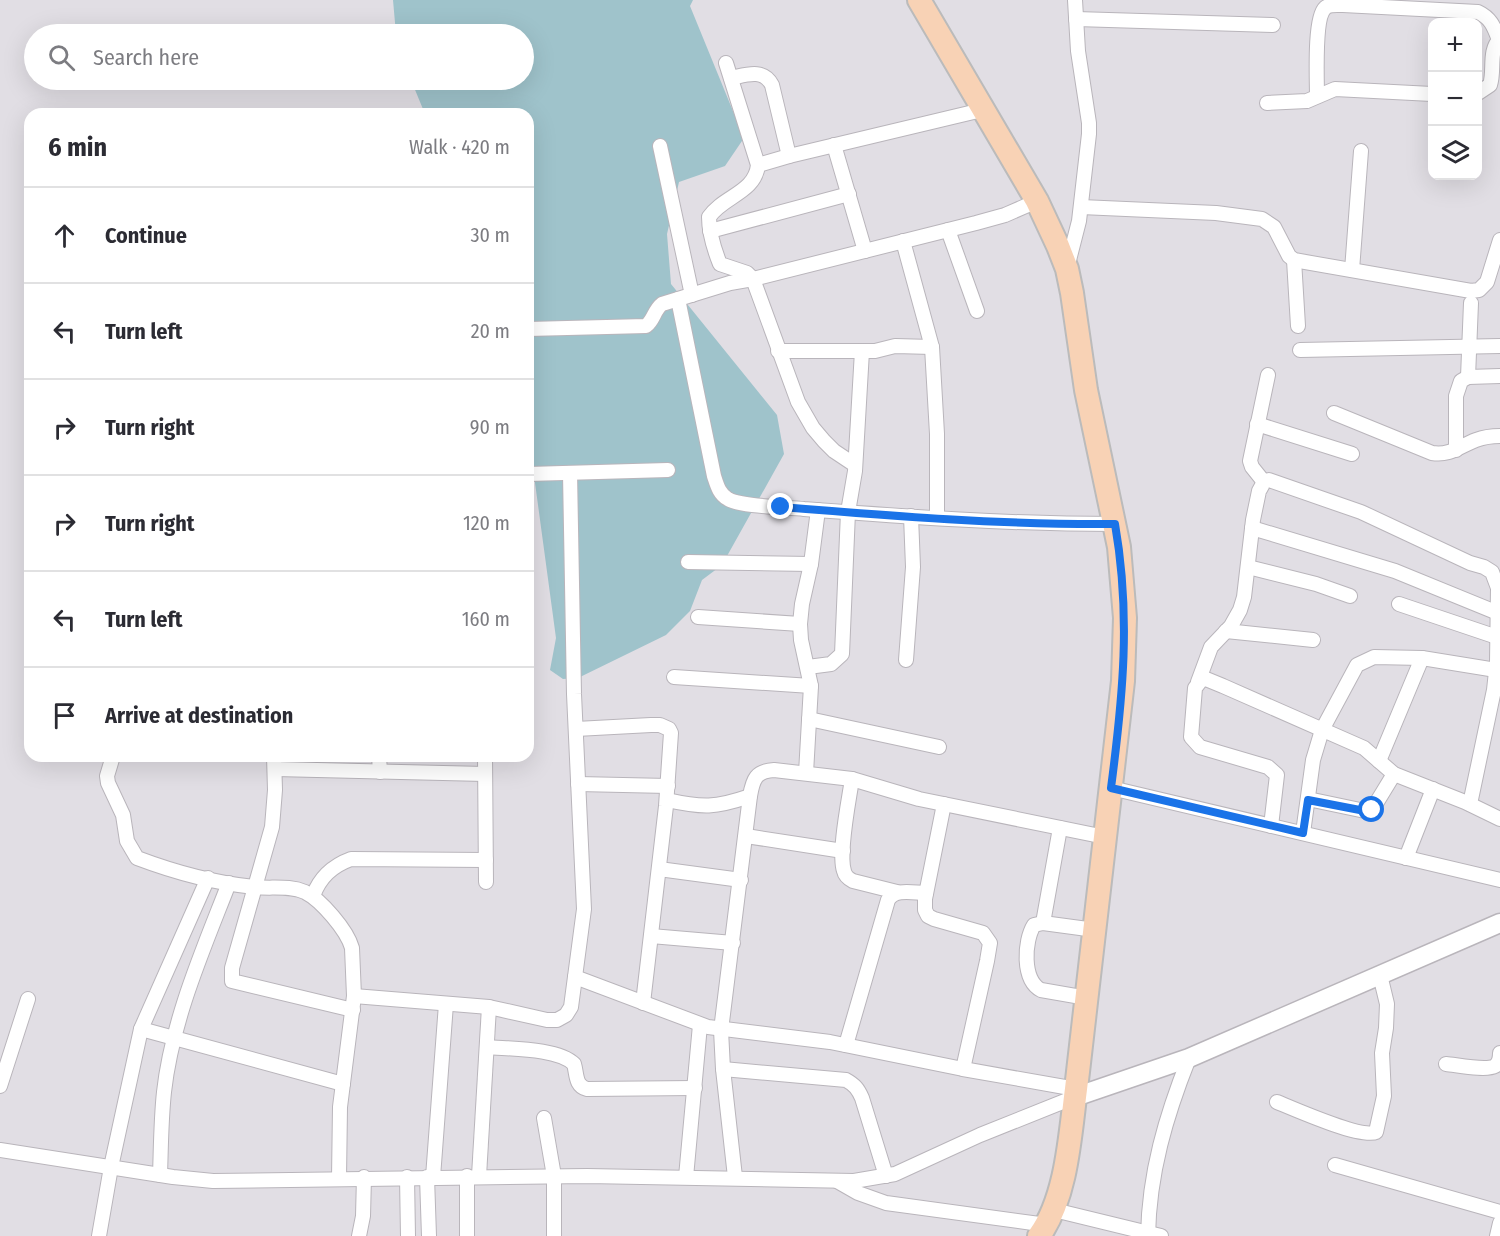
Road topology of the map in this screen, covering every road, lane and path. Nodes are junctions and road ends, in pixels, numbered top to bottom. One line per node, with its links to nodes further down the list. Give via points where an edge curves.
1 (919, 0): 12 (main road)
2 (1076, 0): 3 (street)
3 (1076, 19): 4 (street); 20 (street, via 1089,123)
4 (1273, 25)
5 (1500, 39): 8 (street, via 1494,45 1493,78); 10 (street, via 1493,24 1478,12 1329,6 1320,15)
6 (726, 63): 7 (street)
7 (731, 78): 16 (street, via 761,74 768,78); 17 (street)
8 (1482, 90)
9 (1428, 94): 10 (street, via 1335,89)
10 (1317, 96): 11 (street, via 1297,102)
11 (1267, 103)
12 (982, 110): 13 (street); 19 (main road)
13 (834, 145): 16 (street); 18 (street)
14 (660, 146): 30 (street)
15 (1361, 151): 28 (street)
16 (789, 156): 17 (street)
17 (758, 165): 22 (street, via 752,182 709,217)
18 (849, 194): 22 (street); 25 (street)
19 (1037, 201): 21 (street, via 1005,215); 27 (main road)
20 (1081, 207): 26 (street, via 1262,219 1274,227); 27 (street)
21 (948, 230): 24 (street); 32 (street)
22 (710, 231): 29 (street, via 720,264)
23 (1500, 240): 28 (street, via 1487,282 1479,290)
24 (903, 241): 25 (street); 37 (street)
25 (865, 250): 29 (street)
26 (1294, 260): 28 (street); 33 (street)
27 (1067, 269): 58 (main road, via 1086,390)
28 (1352, 270)
29 (753, 279): 30 (street); 39 (street)
30 (685, 297): 34 (street, via 662,304 646,326); 54 (street, via 714,476 721,493 727,499 746,504)
31 (1471, 303): 35 (street)
32 (978, 311)
33 (1298, 326)
34 (534, 329)
35 (1470, 346): 36 (street); 38 (street); 43 (street)
36 (1500, 346)
37 (932, 347): 40 (street, via 895,346); 57 (street)
38 (1300, 350)
39 (778, 351): 40 (street); 49 (street, via 813,428 834,451)
40 (861, 351): 49 (street)
41 (1268, 375): 45 (street)
42 (1500, 376): 43 (street)
43 (1468, 377): 47 (street, via 1457,388)
44 (1334, 413): 47 (street, via 1432,453)
45 (1257, 424): 48 (street); 53 (street, via 1250,461)
46 (1500, 436): 47 (street, via 1477,440)
47 (1456, 450)
48 (1352, 454)
49 (855, 465): 55 (street)
50 (668, 470): 51 (street)
51 (570, 472): 52 (street); 79 (street)
52 (534, 474)
53 (1264, 482): 59 (street); 65 (street, via 1274,480 1361,513 1484,567 1492,572 1498,588)
54 (818, 510): 55 (street); 61 (street)
55 (848, 512): 56 (street); 74 (street, via 842,654 831,664)
56 (911, 516): 57 (street); 72 (street, via 914,567)
57 (937, 518): 58 (street)
58 (1115, 524): 93 (main road, via 1123,582 1125,646)
59 (1252, 528): 62 (street); 65 (street, via 1395,571)
60 (687, 562): 61 (street)
61 (811, 564): 67 (street)
62 (1248, 567): 63 (street); 68 (street, via 1242,604)
63 (1350, 596)
64 (1399, 604): 69 (street)
65 (1498, 613): 69 (street)
66 (698, 617): 67 (street)
67 (800, 624): 74 (street)
68 (1226, 631): 70 (street); 76 (street, via 1211,647)
69 (1497, 637): 73 (street)
70 (1313, 640)
71 (1422, 658): 73 (street); 80 (street, via 1374,657 1357,665); 82 (street)
72 (906, 660)
73 (1498, 665): 99 (street)
74 (808, 667): 77 (street)
75 (674, 677): 77 (street)
76 (1198, 682): 80 (street, via 1212,681); 101 (street, via 1190,732 1194,742 1273,770 1278,780)
77 (811, 686): 78 (street)
78 (809, 719): 81 (street); 88 (street)
79 (576, 729): 92 (street); 95 (street, via 651,724 669,729)
80 (1322, 730): 82 (street, via 1364,748); 97 (street, via 1312,760)
81 (939, 747)
82 (1379, 760): 90 (street)
83 (111, 762): 110 (street, via 108,783 123,815 132,852 150,863)
84 (379, 762): 87 (street)
85 (485, 762): 89 (street)
86 (275, 763): 87 (street); 115 (street, via 272,827)
87 (380, 772): 89 (street)
88 (806, 772): 91 (street); 96 (street, via 764,771 752,783)
89 (485, 774): 108 (street)
90 (1394, 774): 94 (street); 97 (street, via 1372,810)
91 (852, 779): 98 (street); 106 (street)
92 (578, 784): 95 (street); 125 (street, via 584,909)
93 (1111, 788): 101 (street); 105 (main road)
94 (1433, 789): 99 (street); 107 (street)
95 (668, 793): 96 (street, via 704,807); 109 (street)
96 (750, 796): 104 (street)
97 (1308, 800): 103 (street)
98 (944, 804): 102 (street); 117 (street)
99 (1470, 804): 100 (street)
100 (1500, 819)
101 (1271, 826): 103 (street)
102 (1060, 828): 105 (street); 119 (street)
103 (1303, 833): 107 (street)
104 (746, 836): 106 (street); 111 (street)
105 (1105, 837): 121 (main road)
106 (843, 851): 116 (street, via 848,879)
107 (1406, 858): 112 (street)
108 (486, 860): 113 (street); 118 (street, via 351,860 323,876)
109 (659, 869): 111 (street); 122 (street)
110 (208, 879): 114 (street); 133 (street)
111 (741, 880): 123 (street)
112 (1500, 880)
113 (486, 882)
114 (229, 883): 115 (street); 135 (street)
115 (254, 887): 118 (street, via 293,889); 128 (street, via 232,981)
116 (897, 892): 117 (street); 136 (street, via 888,900)
117 (926, 893): 142 (street, via 928,916 977,930 990,943)
118 (313, 896): 128 (street, via 350,940)
119 (1043, 923): 121 (street); 126 (street, via 1030,932 1030,981 1041,990)
120 (1500, 923): 124 (street)
121 (1095, 930): 126 (main road)
122 (651, 936): 123 (street); 129 (street)
123 (733, 943): 134 (street)
124 (1380, 975): 139 (street); 147 (street, via 1387,1004 1382,1053 1384,1096 1376,1132 1366,1134)
125 (574, 977): 129 (street); 131 (street, via 571,1007 557,1020)
126 (1087, 998): 146 (main road)
127 (28, 999): 144 (street)
128 (354, 1003): 130 (street); 143 (street)
129 (643, 1003): 132 (street)
130 (446, 1004): 131 (street); 159 (street)
131 (489, 1007): 137 (street)
132 (700, 1024): 134 (street); 145 (street)
133 (141, 1029): 135 (street); 151 (street)
134 (722, 1030): 136 (street); 141 (street)
135 (174, 1038): 143 (street); 152 (street, via 164,1091)
136 (846, 1045): 142 (street)
137 (487, 1047): 145 (street, via 564,1057 574,1064 578,1083 587,1089); 153 (street)
138 (1500, 1053): 140 (street, via 1498,1062 1488,1068)
139 (1189, 1058): 146 (street); 166 (street, via 1160,1143 1151,1186)
140 (1446, 1064)
141 (723, 1069): 156 (street, via 846,1080 854,1084); 160 (street)
142 (963, 1069): 146 (street)
143 (343, 1084): 161 (street)
144 (0, 1086)
145 (695, 1088): 155 (street)
146 (1075, 1093): 156 (street); 164 (main road, via 1068,1146)
147 (1277, 1102)
148 (544, 1118): 154 (street)
149 (0, 1149): 151 (street)
150 (1335, 1165): 163 (street)
151 (111, 1167): 152 (street); 167 (street)
152 (160, 1175): 161 (street, via 213,1181)
153 (473, 1176): 154 (street); 159 (street); 171 (street)
154 (554, 1176): 155 (street); 172 (street)
155 (687, 1176): 160 (street)
156 (886, 1176): 162 (street)
157 (364, 1177): 158 (street); 161 (street); 168 (street)
158 (407, 1177): 159 (street); 169 (street)
159 (430, 1177): 170 (street)
160 (735, 1177): 162 (street)
161 (339, 1178)
162 (835, 1180): 164 (street, via 886,1203)
163 (1500, 1212)
164 (1047, 1223): 166 (street)
165 (1500, 1223): 173 (street)
166 (1153, 1235)
167 (99, 1236)
168 (359, 1236)
169 (408, 1236)
170 (429, 1236)
171 (467, 1236)
172 (554, 1236)
173 (1497, 1236)

